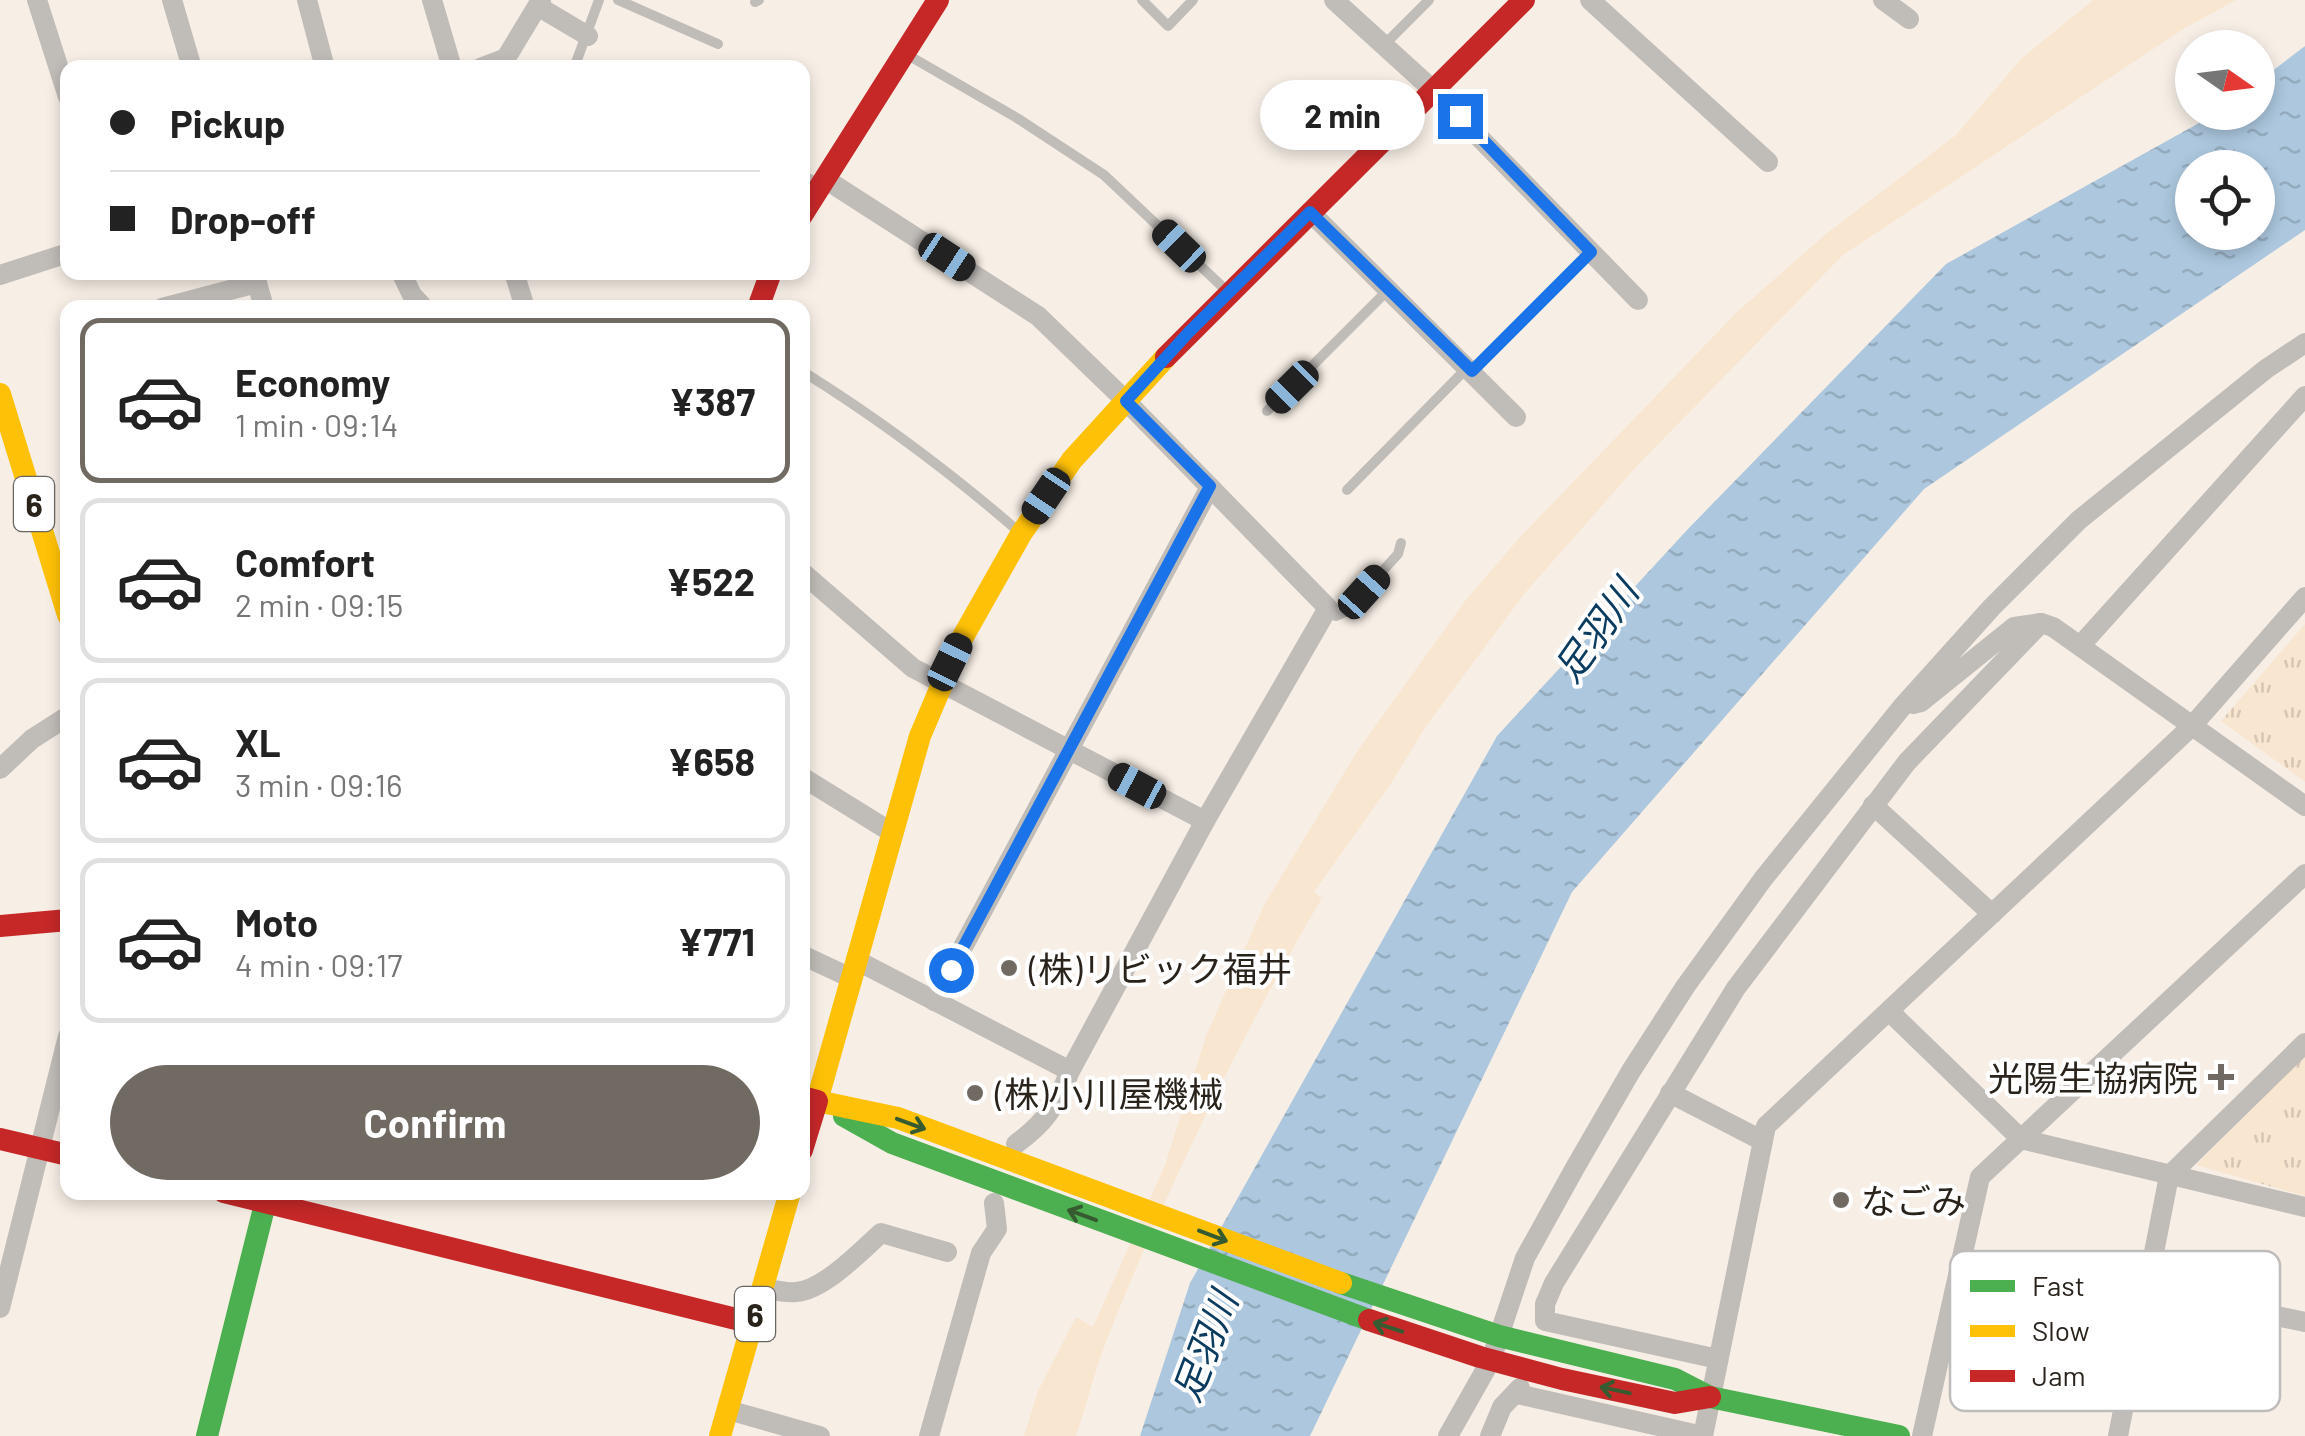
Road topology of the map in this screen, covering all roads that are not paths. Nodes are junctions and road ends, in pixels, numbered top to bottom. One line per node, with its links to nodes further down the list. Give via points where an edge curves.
1 (38, 0): 26 (street)
2 (172, 0): 21 (street)
3 (306, 0): 22 (street)
4 (432, 0): 23 (street)
5 (599, 0): 17 (lane)
6 (618, 0): 18 (lane)
7 (938, 0): 20 (street)
8 (1142, 0): 9 (lane, via 1168,26)
9 (1193, 0)
10 (1334, 0): 19 (street)
11 (1429, 0): 19 (lane)
12 (1524, 0): 27 (street)
13 (1590, 0): 28 (street)
14 (1883, 0): 16 (street)
15 (540, 4): 17 (street); 24 (street)
16 (1908, 19)
17 (588, 36): 25 (lane)
18 (718, 44)
19 (1384, 45): 27 (street)
20 (905, 53): 29 (street); 36 (lane, via 1104,175)
21 (186, 60)
22 (323, 60)
23 (450, 60)
24 (501, 60)
25 (578, 60)
26 (60, 71)
27 (1434, 90): 30 (street); 31 (street)
28 (1768, 162)
29 (816, 180): 44 (street, via 1038,316)
30 (1310, 212): 35 (street); 36 (street)
31 (1591, 252): 38 (street); 40 (lane)
32 (60, 256): 33 (street)
33 (0, 275)
34 (249, 280): 37 (street)
35 (1389, 290): 40 (street); 45 (lane)
36 (1229, 293): 44 (street)
37 (187, 300)
38 (1638, 300)
39 (2305, 344): 58 (street, via 2079,520)
40 (1470, 369): 46 (street); 48 (lane)
41 (810, 376): 49 (lane, via 958,479)
42 (0, 394): 52 (street, 6)
43 (2305, 396): 56 (street)
44 (1126, 401): 47 (street); 49 (street, via 1072,460)
45 (1268, 411)
46 (1516, 416)
47 (1210, 486): 54 (street); 61 (street)
48 (1347, 490)
49 (1021, 534): 57 (street)
50 (1401, 543): 54 (lane, via 1345,612 1336,616)
51 (810, 579): 57 (street, via 913,668)
52 (60, 588)
53 (2305, 597): 60 (street)
54 (1328, 608): 66 (street)
55 (2041, 624): 56 (street); 58 (street, via 2014,627 1921,702); 64 (street, via 1906,762)
56 (2080, 646): 60 (street)
57 (940, 682): 61 (street); 67 (street)
58 (1902, 707): 102 (street, via 1683,989 1526,1258)
59 (60, 721): 62 (street)
60 (2192, 726): 65 (street); 69 (street)
61 (1069, 750): 66 (street); 74 (street)
62 (0, 769)
63 (810, 782): 67 (street)
64 (1873, 805): 69 (street); 79 (street, via 1736,988)
65 (2305, 806)
66 (1205, 821): 78 (street)
67 (891, 832): 73 (street)
68 (2305, 874): 82 (street)
69 (1992, 914): 75 (street)
70 (60, 921): 71 (street)
71 (0, 926)
72 (810, 957): 73 (street)
73 (854, 969): 74 (street); 80 (street)
74 (934, 1001): 78 (street)
75 (1889, 1011): 82 (street); 83 (street, via 1766,1126)
76 (2305, 1043): 87 (street)
77 (60, 1067): 85 (street)
78 (1070, 1071): 84 (street, via 1042,1125)
79 (1670, 1093): 83 (street); 104 (street, via 1554,1283 1545,1321)
80 (810, 1099): 102 (street, one-way to 102, via 898,1118); 103 (street, one-way to 80, via 1360,1318 892,1143)
81 (0, 1138): 85 (street)
82 (2021, 1139): 87 (street); 93 (street, via 1980,1177)
83 (1763, 1141): 104 (street)
84 (1016, 1144)
85 (39, 1148): 86 (street); 97 (street)
86 (60, 1153)
87 (2169, 1176): 92 (street); 94 (street)
88 (267, 1200): 108 (street)
89 (275, 1200): 101 (street)
90 (788, 1200): 96 (street, 6)
91 (994, 1204): 111 (street, via 997,1229 981,1253)
92 (2305, 1207)
93 (1964, 1251)
94 (2154, 1251)
95 (947, 1252): 96 (street, via 881,1233 815,1286 797,1292)
96 (763, 1288): 101 (street, 6)
97 (0, 1308)
98 (1950, 1312): 116 (street)
99 (2280, 1317): 100 (street)
100 (2305, 1322)
101 (752, 1323): 106 (street, 6)
102 (1494, 1334): 103 (street); 105 (street, via 1675,1379)
103 (1486, 1358): 105 (street, one-way to 103, via 1675,1403); 112 (street)
104 (1718, 1358): 105 (street)
105 (1710, 1396): 114 (street); 115 (street)
106 (728, 1410): 109 (street, 6); 110 (street)
107 (2123, 1411): 117 (street)
108 (208, 1436)
109 (720, 1436)
110 (820, 1436)
111 (928, 1436)
112 (1448, 1436)
113 (1490, 1436): 114 (street, via 1502,1407 1519,1391)
114 (1703, 1436)
115 (1900, 1436)
116 (1922, 1436)
117 (2118, 1436)

